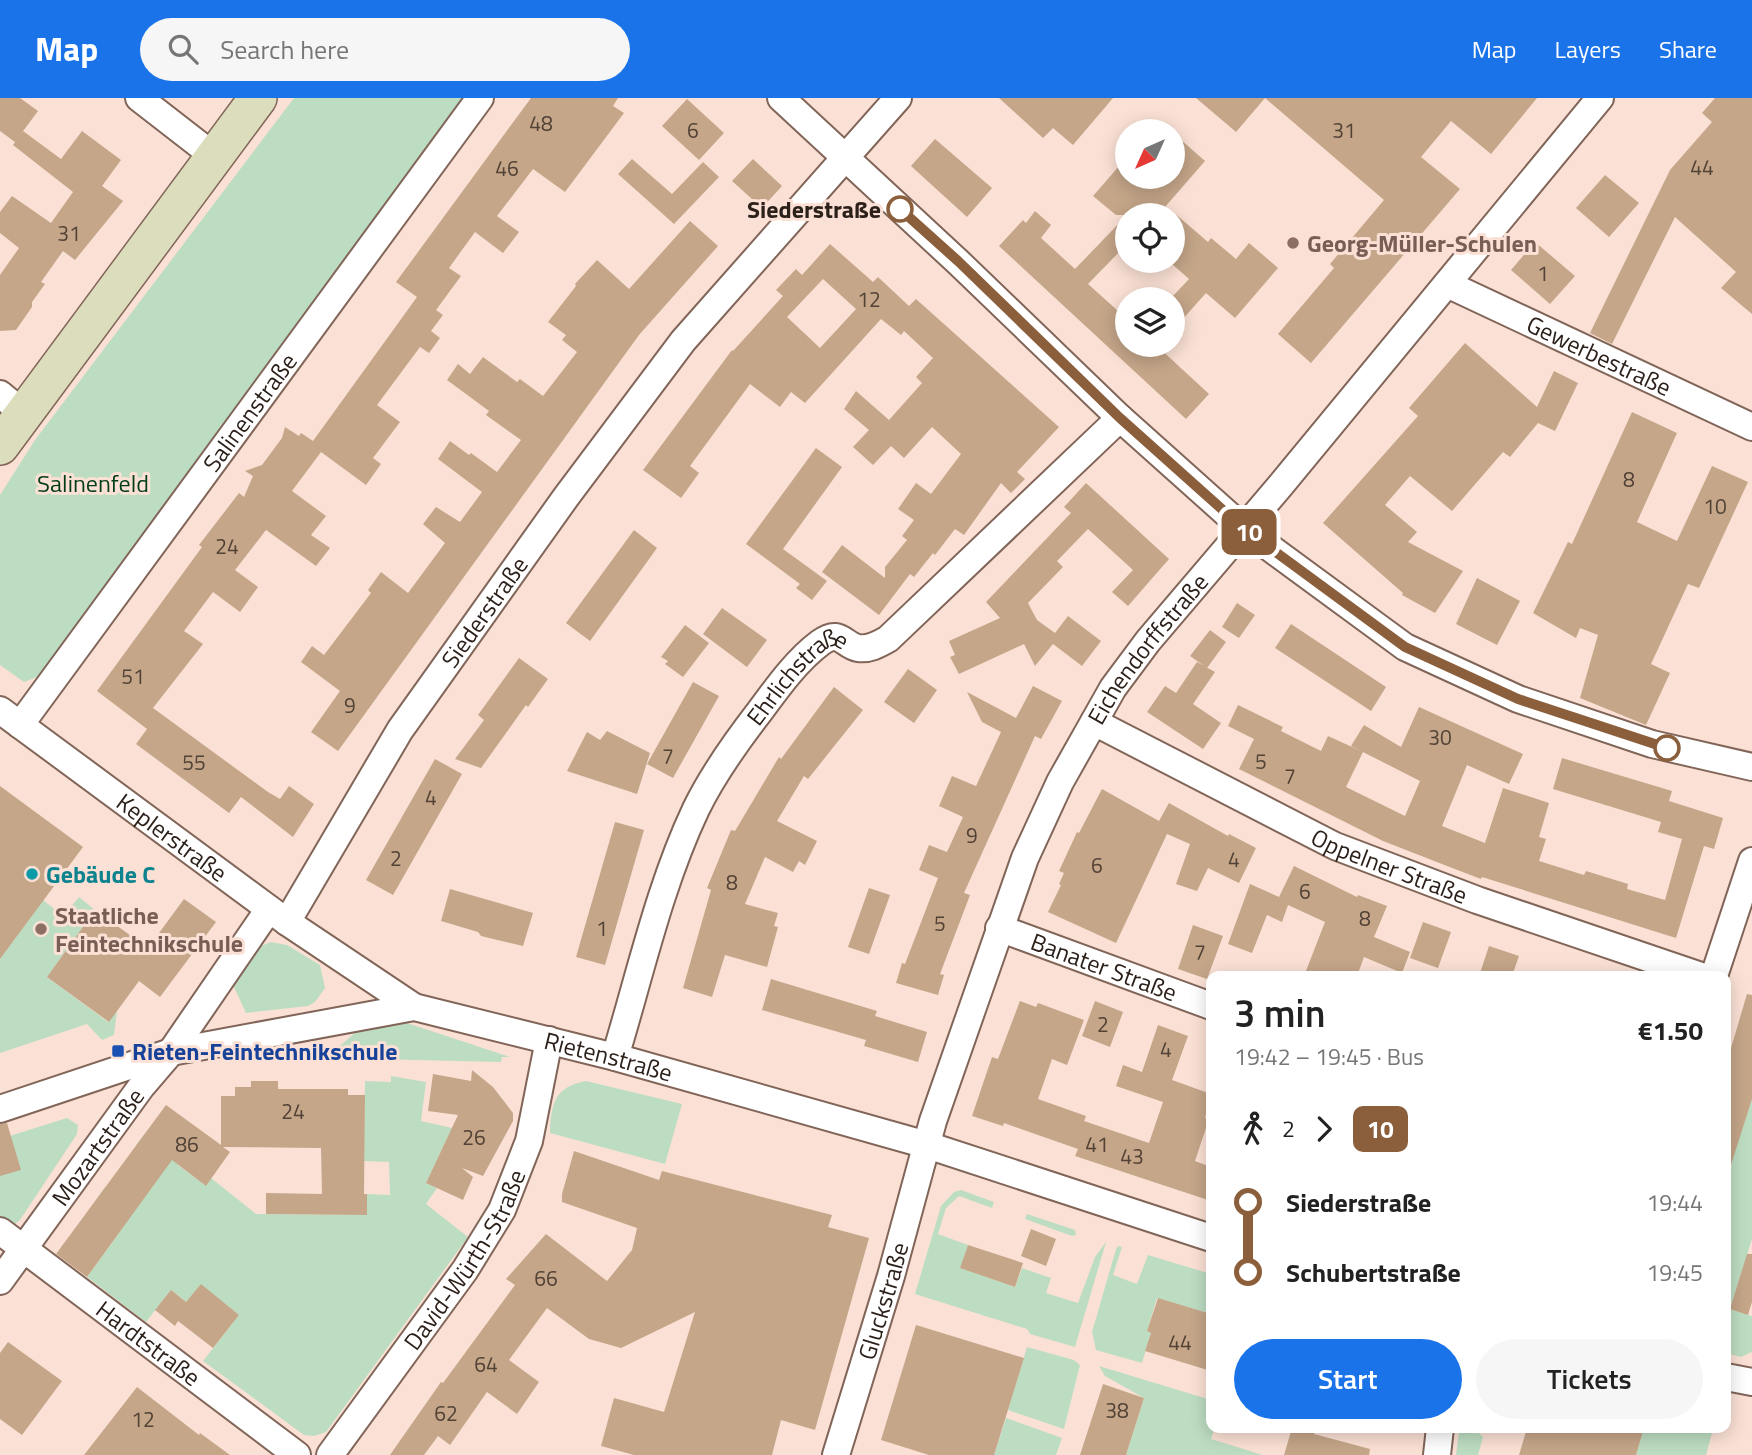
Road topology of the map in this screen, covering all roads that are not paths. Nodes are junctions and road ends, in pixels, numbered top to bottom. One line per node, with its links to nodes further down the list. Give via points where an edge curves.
1 (139, 98): 7 (street)
2 (258, 98): 7 (street)
3 (480, 98): 15 (street, Salinenstraße)
4 (781, 98): 8 (street)
5 (898, 98): 8 (street, Siederstraße)
6 (1600, 98): 9 (street, Eichendorffstraße)
7 (215, 157): 10 (street)
8 (846, 157): 11 (street); 19 (street, Siederstraße, via 683,341 566,497 400,730)
9 (1447, 284): 12 (street, Gewerbestraße); 14 (street, Eichendorffstraße)
10 (12, 404): 13 (street)
11 (1120, 418): 14 (street); 27 (street, Ehrlichstraße, via 888,639 857,648 831,637 819,643 774,693 696,808 671,869)
12 (1752, 427)
13 (0, 446)
14 (1243, 528): 16 (street, Eichendorffstraße, via 1148,641); 17 (street, via 1405,647 1518,699 1652,744)
15 (10, 717): 19 (street, Keplerstraße)
16 (1094, 722): 20 (street, Eichendorffstraße, via 1060,782); 21 (street, Oppelner Straße, via 1335,846)
17 (1752, 767)
18 (1752, 861): 22 (street)
19 (278, 916): 24 (street, Keplerstraße); 26 (street, Mozartstraße)
20 (999, 928): 23 (street, Banater Straße); 29 (street, Eichendorffstraße)
21 (1686, 971)
22 (1716, 971)
23 (1206, 1004)
24 (414, 1007): 25 (street, Rietenstraße); 26 (street, Rietenstraße)
25 (549, 1040): 27 (street, Rietenstraße); 38 (street, David-Würth-Straße, via 529,1141 502,1210 469,1264)
26 (171, 1052): 28 (street, Rietenstraße); 32 (street, Mozartstraße)
27 (615, 1058): 29 (street, Rietenstraße)
28 (0, 1109)
29 (927, 1144): 31 (street, Rietenstraße); 39 (street, Gluckstraße)
30 (0, 1231): 32 (street, Hardtstraße)
31 (1206, 1236)
32 (25, 1249): 33 (street, Mozartstraße); 37 (street, Hardtstraße)
33 (0, 1281)
34 (1731, 1378): 35 (street)
35 (1752, 1382)
36 (1439, 1433): 40 (street)
37 (297, 1455)
38 (330, 1455)
39 (836, 1455)
40 (1437, 1455)

